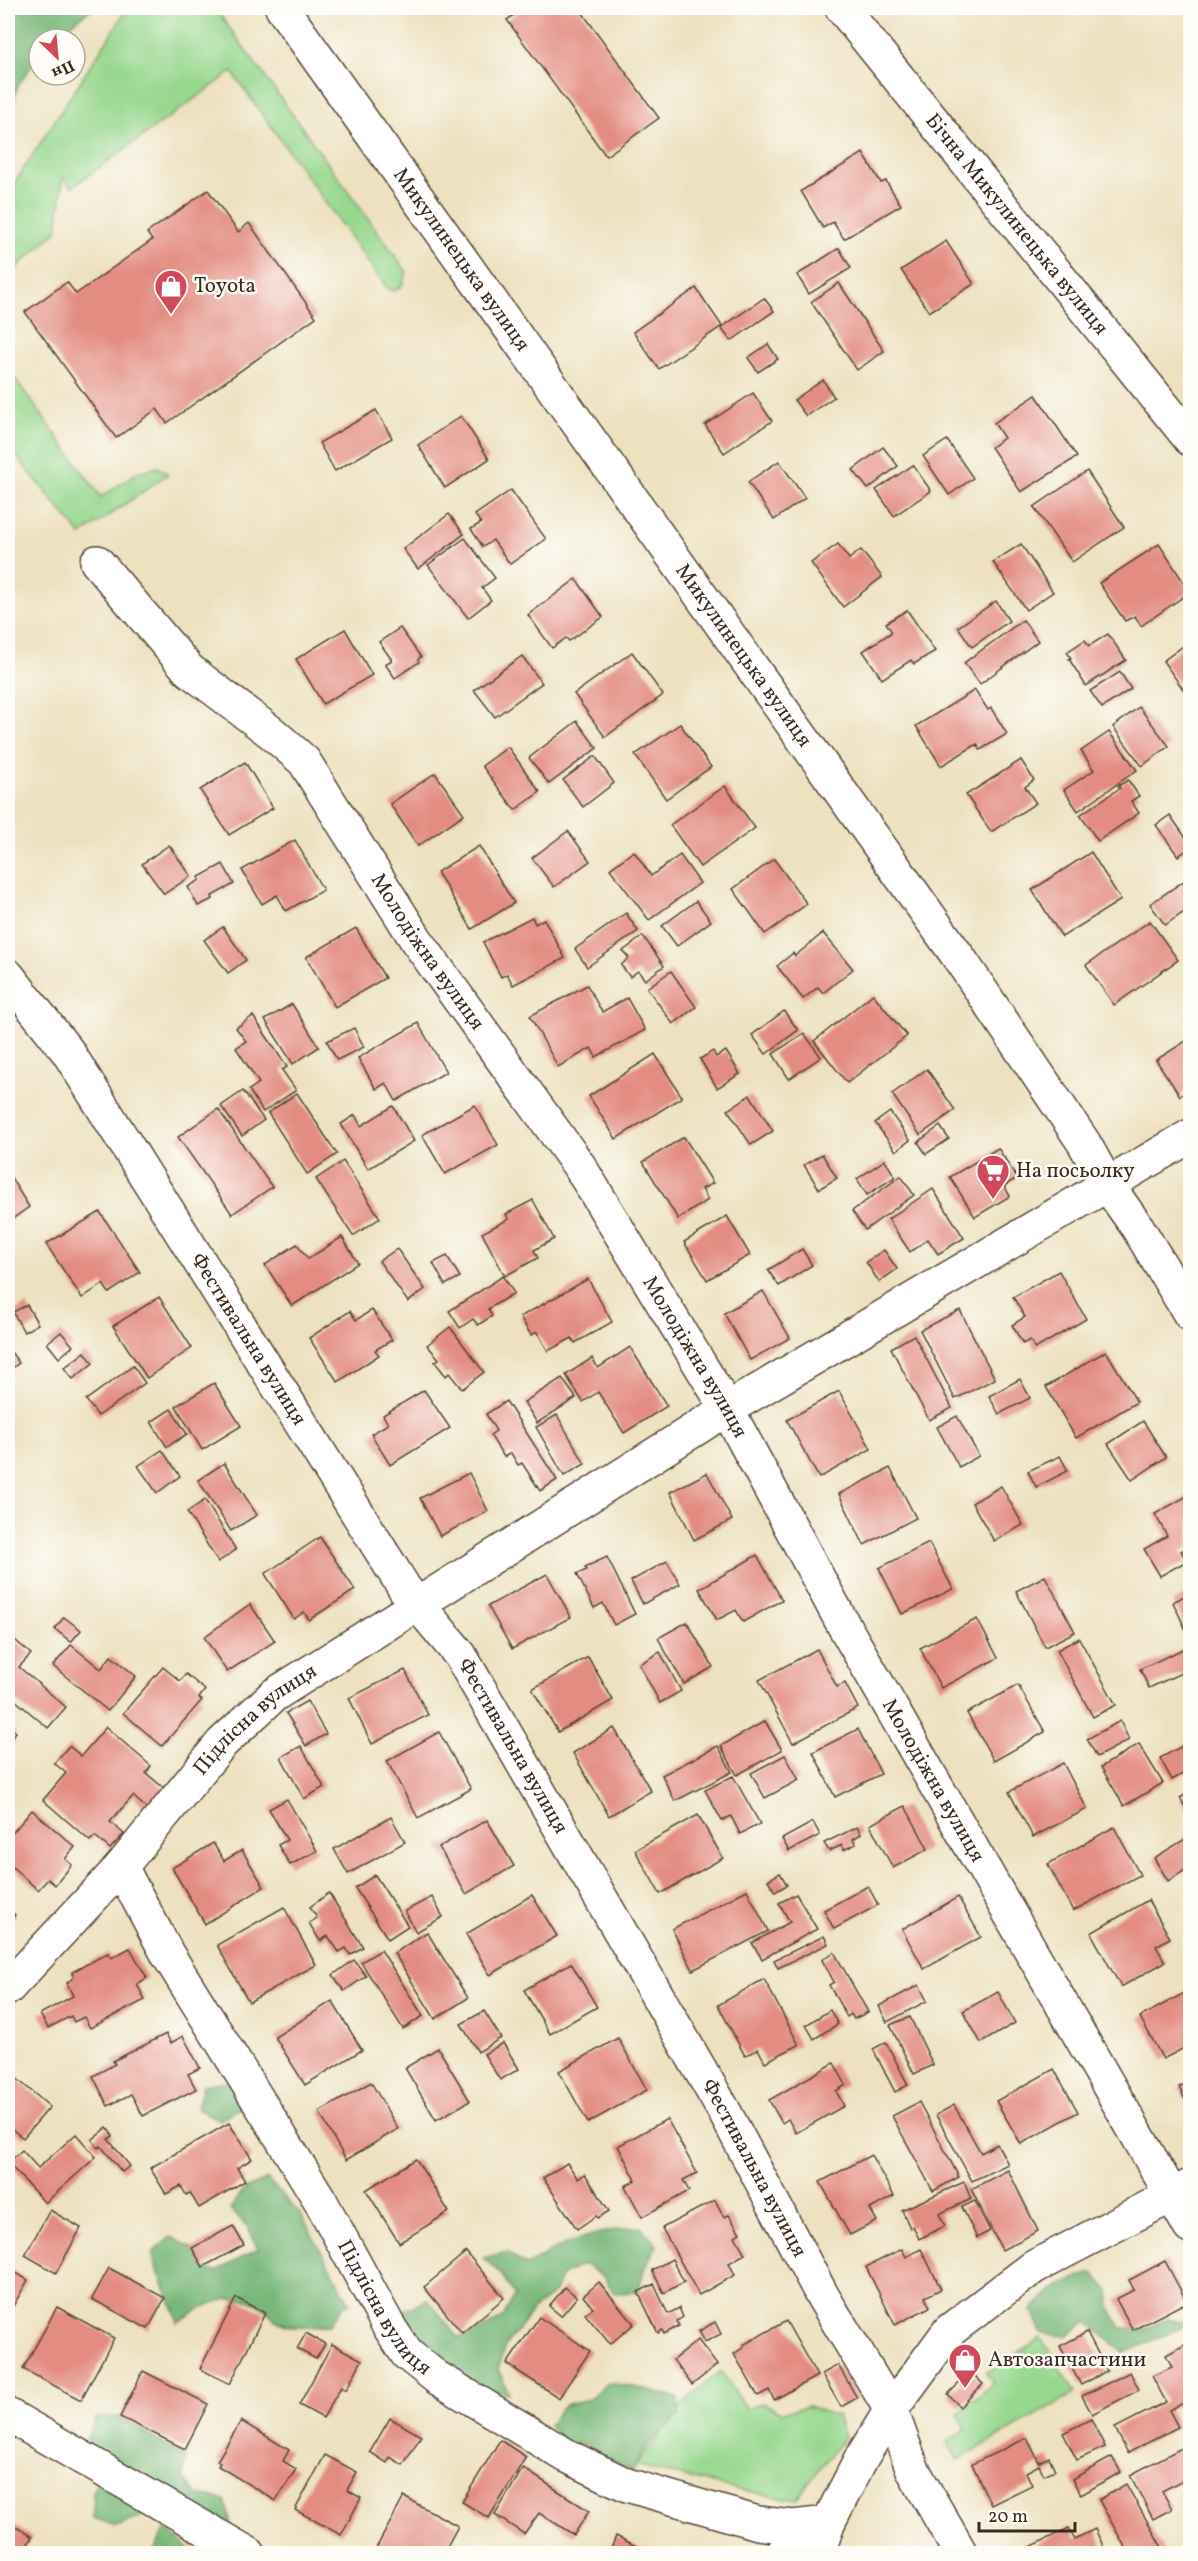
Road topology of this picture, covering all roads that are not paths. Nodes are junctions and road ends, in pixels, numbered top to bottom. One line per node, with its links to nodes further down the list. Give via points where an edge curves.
1 (282, 8): 7 (main road, Микулинецька вулиця, via 962,962)
2 (842, 8): 3 (main road, Бічна Микулинецька вулиця)
3 (1191, 439)
4 (97, 562): 9 (main road, Молодіжна вулиця, via 189,670 304,761 417,941 580,1167)
5 (8, 976): 10 (main road, Фестивальна вулиця, via 68,1052 405,1589)
6 (1191, 1136): 7 (main road)
7 (1108, 1185): 8 (main road, Микулинецька вулиця); 9 (main road, Підлісна вулиця)
8 (1191, 1314)
9 (727, 1409): 10 (main road, Підлісна вулиця); 13 (main road, Молодіжна вулиця, via 843,1624)
10 (419, 1605): 11 (main road, Підлісна вулиця, via 274,1695 222,1743); 15 (main road, Фестивальна вулиця, via 460,1655 723,2109 822,2297)
11 (120, 1867): 12 (main road, Підлісна вулиця); 17 (main road, Підлісна вулиця, via 168,1955 320,2200 407,2354 436,2377 567,2456 627,2485)
12 (8, 1988)
13 (1181, 2191): 14 (main road, Молодіжна вулиця); 15 (main road, via 1034,2267 949,2331)
14 (1191, 2227)
15 (891, 2410): 17 (main road); 20 (main road, Фестивальна вулиця, via 914,2470)
16 (8, 2415): 18 (main road)
17 (823, 2538): 19 (main road, via 797,2541)
18 (249, 2553)
19 (782, 2553)
20 (961, 2553)

